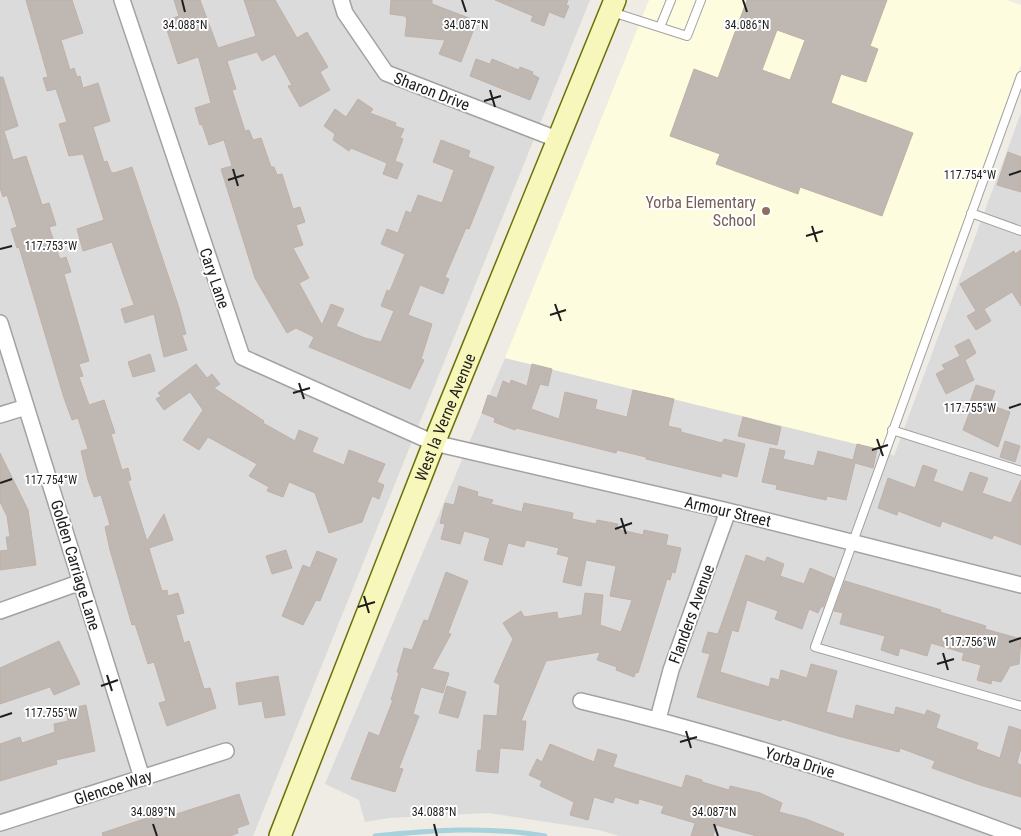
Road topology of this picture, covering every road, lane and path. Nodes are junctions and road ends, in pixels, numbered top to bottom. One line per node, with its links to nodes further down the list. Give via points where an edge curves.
1 (122, 0): 15 (street, Cary Lane, via 242,357)
2 (341, 0): 8 (street, Sharon Drive, via 345,13 386,73)
3 (671, 0): 6 (lane)
4 (701, 0): 6 (lane, via 687,36)
5 (612, 6): 6 (lane); 8 (main road, West la Verne Avenue)
6 (660, 27)
7 (1021, 76): 9 (lane)
8 (559, 140): 15 (main road, West la Verne Avenue)
9 (971, 213): 10 (lane); 14 (lane)
10 (1021, 231)
11 (0, 323): 12 (street, Golden Carriage Lane)
12 (26, 407): 13 (street); 19 (street, Golden Carriage Lane)
13 (0, 415)
14 (892, 430): 16 (lane); 18 (lane)
15 (434, 442): 17 (street, Armour Street); 28 (main road, West la Verne Avenue)
16 (1021, 472)
17 (728, 511): 18 (street, Armour Street); 24 (street, Flanders Avenue, via 671,670)
18 (852, 542): 20 (street, Armour Street); 23 (lane, via 815,646)
19 (81, 582): 21 (street); 26 (street, Golden Carriage Lane)
20 (1021, 586)
21 (0, 611)
22 (581, 700): 24 (street, Yorba Drive)
23 (1021, 706)
24 (658, 719): 29 (street, Yorba Drive, via 895,791)
25 (226, 751): 26 (street, Glencoe Way)
26 (142, 778): 27 (street, Glencoe Way)
27 (0, 823)
28 (280, 836)
29 (1016, 836)

